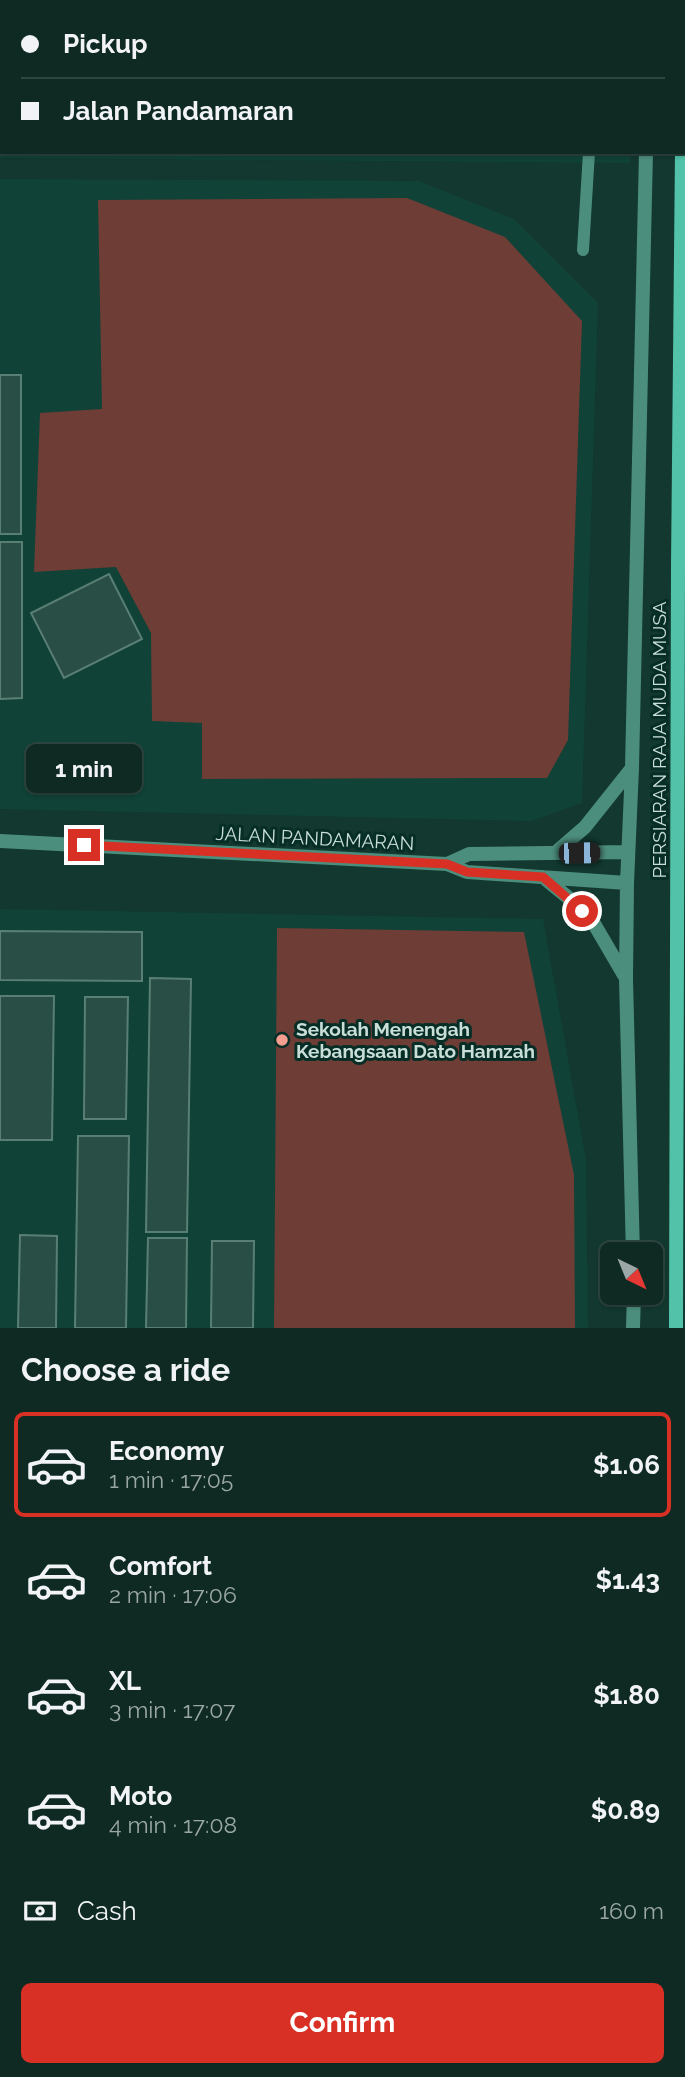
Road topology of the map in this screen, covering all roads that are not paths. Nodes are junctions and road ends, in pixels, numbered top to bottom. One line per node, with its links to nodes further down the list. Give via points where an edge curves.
1 (589, 154): 4 (lane)
2 (646, 154): 5 (street)
3 (682, 154): 16 (main road, PERSIARAN RAJA MUDA MUSA)
4 (583, 250)
5 (632, 768): 7 (street); 8 (street, via 585,827)
6 (0, 841): 9 (street, JALAN PANDAMARAN)
7 (628, 852): 8 (street); 11 (street)
8 (555, 853): 9 (street, via 469,854)
9 (447, 864): 10 (street, JALAN PANDAMARAN, via 467,872)
10 (543, 877): 11 (street, JALAN PANDAMARAN); 12 (street, via 593,922)
11 (626, 883): 12 (street)
12 (626, 979): 13 (street)
13 (633, 1242)
14 (634, 1306): 15 (street)
15 (633, 1328)
16 (676, 1328)

